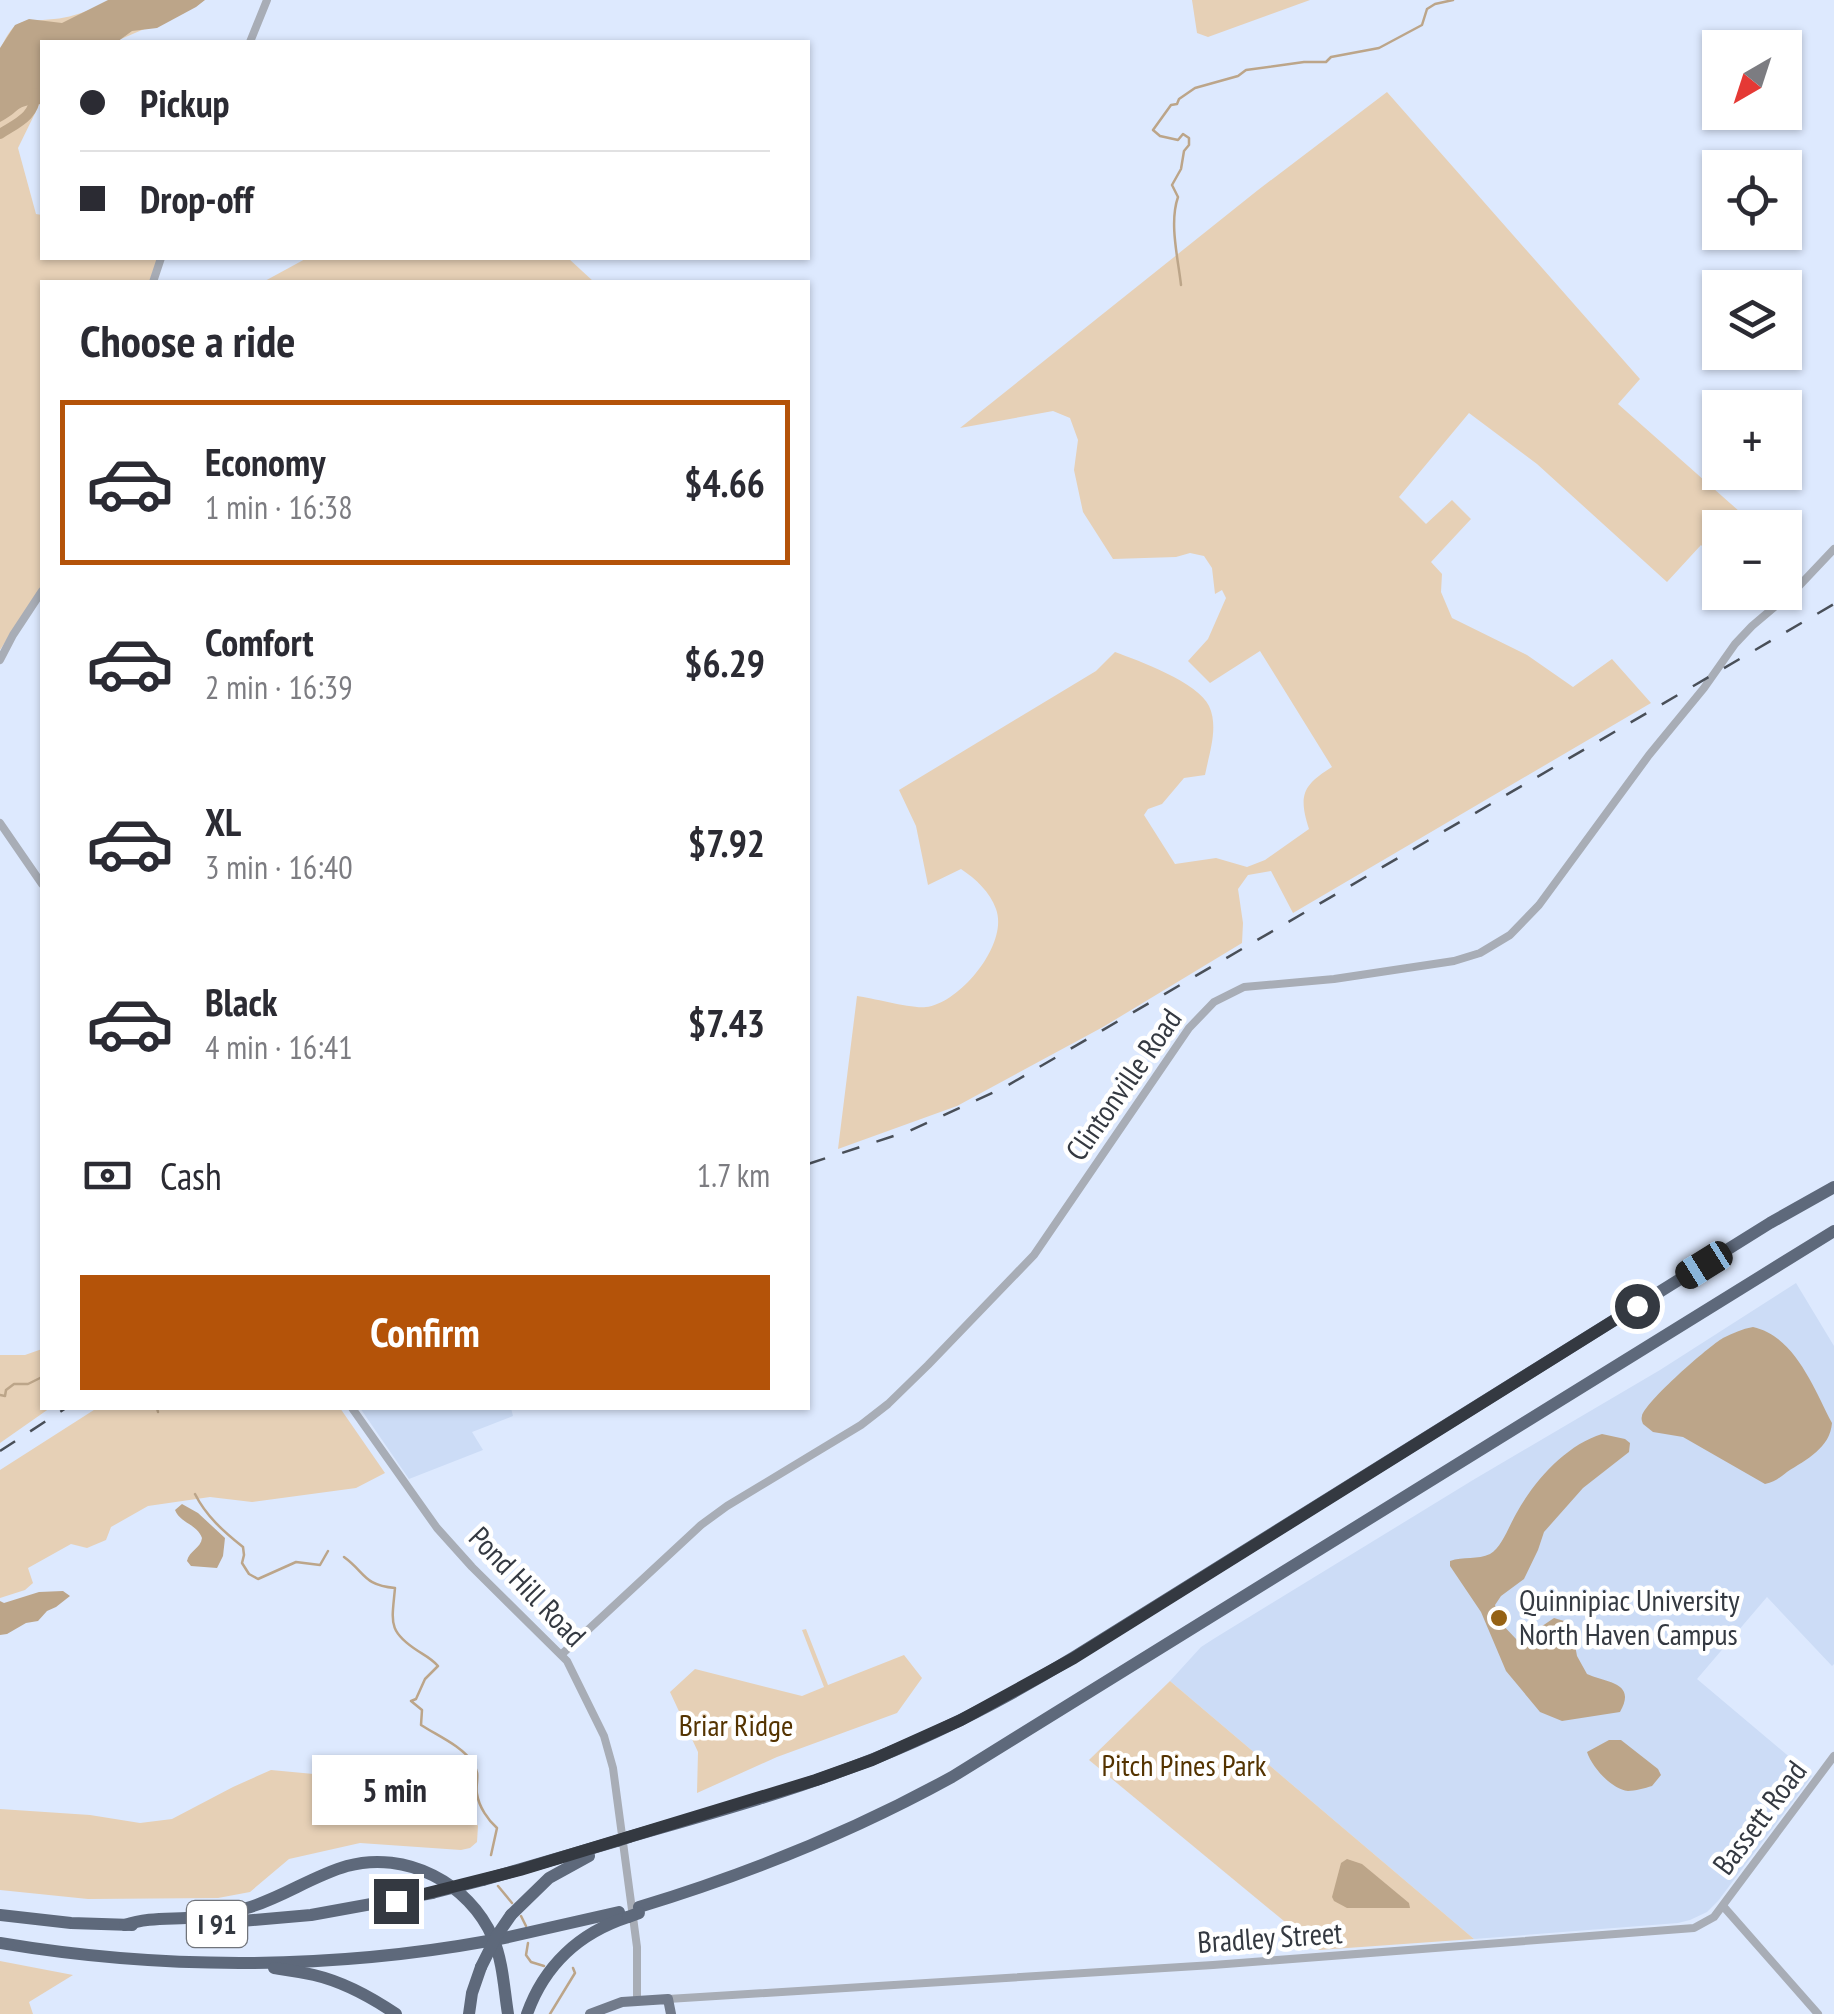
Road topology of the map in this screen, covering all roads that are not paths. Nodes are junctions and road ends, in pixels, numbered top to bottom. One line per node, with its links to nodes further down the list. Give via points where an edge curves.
1 (267, 0): 2 (street)
2 (251, 40)
3 (1834, 548): 11 (street, Clintonville Road, via 1735,644 1516,930 1462,959 1252,985 1214,1002 1189,1028 1044,1243 993,1300 875,1416 701,1524)
4 (40, 594): 5 (street)
5 (0, 660)
6 (0, 822): 7 (street)
7 (40, 881)
8 (1834, 1187): 13 (highway, I 91, via 1007,1697 844,1771)
9 (1834, 1231): 15 (highway, I 91, via 974,1765 824,1840)
10 (353, 1410): 11 (street, Pond Hill Road, via 436,1528)
11 (562, 1654): 21 (street, Pond Hill Road, via 611,1756 638,1956)
12 (1834, 1756): 14 (street, Bassett Road)
13 (620, 1840): 17 (highway, I 91, bridge, via 363,1908 230,1923); 23 (highway, bridge, via 549,1878 523,1900 481,1966)
14 (1723, 1906): 20 (street, Bradley Street, via 1704,1924 1682,1930); 28 (street)
15 (633, 1912): 19 (highway, I 91, via 387,1955); 25 (highway, via 566,1952 540,1984)
16 (0, 1916): 17 (highway, I 91)
17 (125, 1925): 24 (highway, via 243,1909 355,1864 409,1866 450,1886 480,1916 497,1948)
18 (0, 1943): 19 (highway, I 91)
19 (262, 1963): 22 (highway, via 339,1983)
20 (668, 1999): 21 (main road); 27 (main road)
21 (637, 2000): 26 (main road)
22 (396, 2014)
23 (469, 2014)
24 (508, 2014)
25 (528, 2014)
26 (590, 2014)
27 (672, 2014)
28 (1818, 2014)

